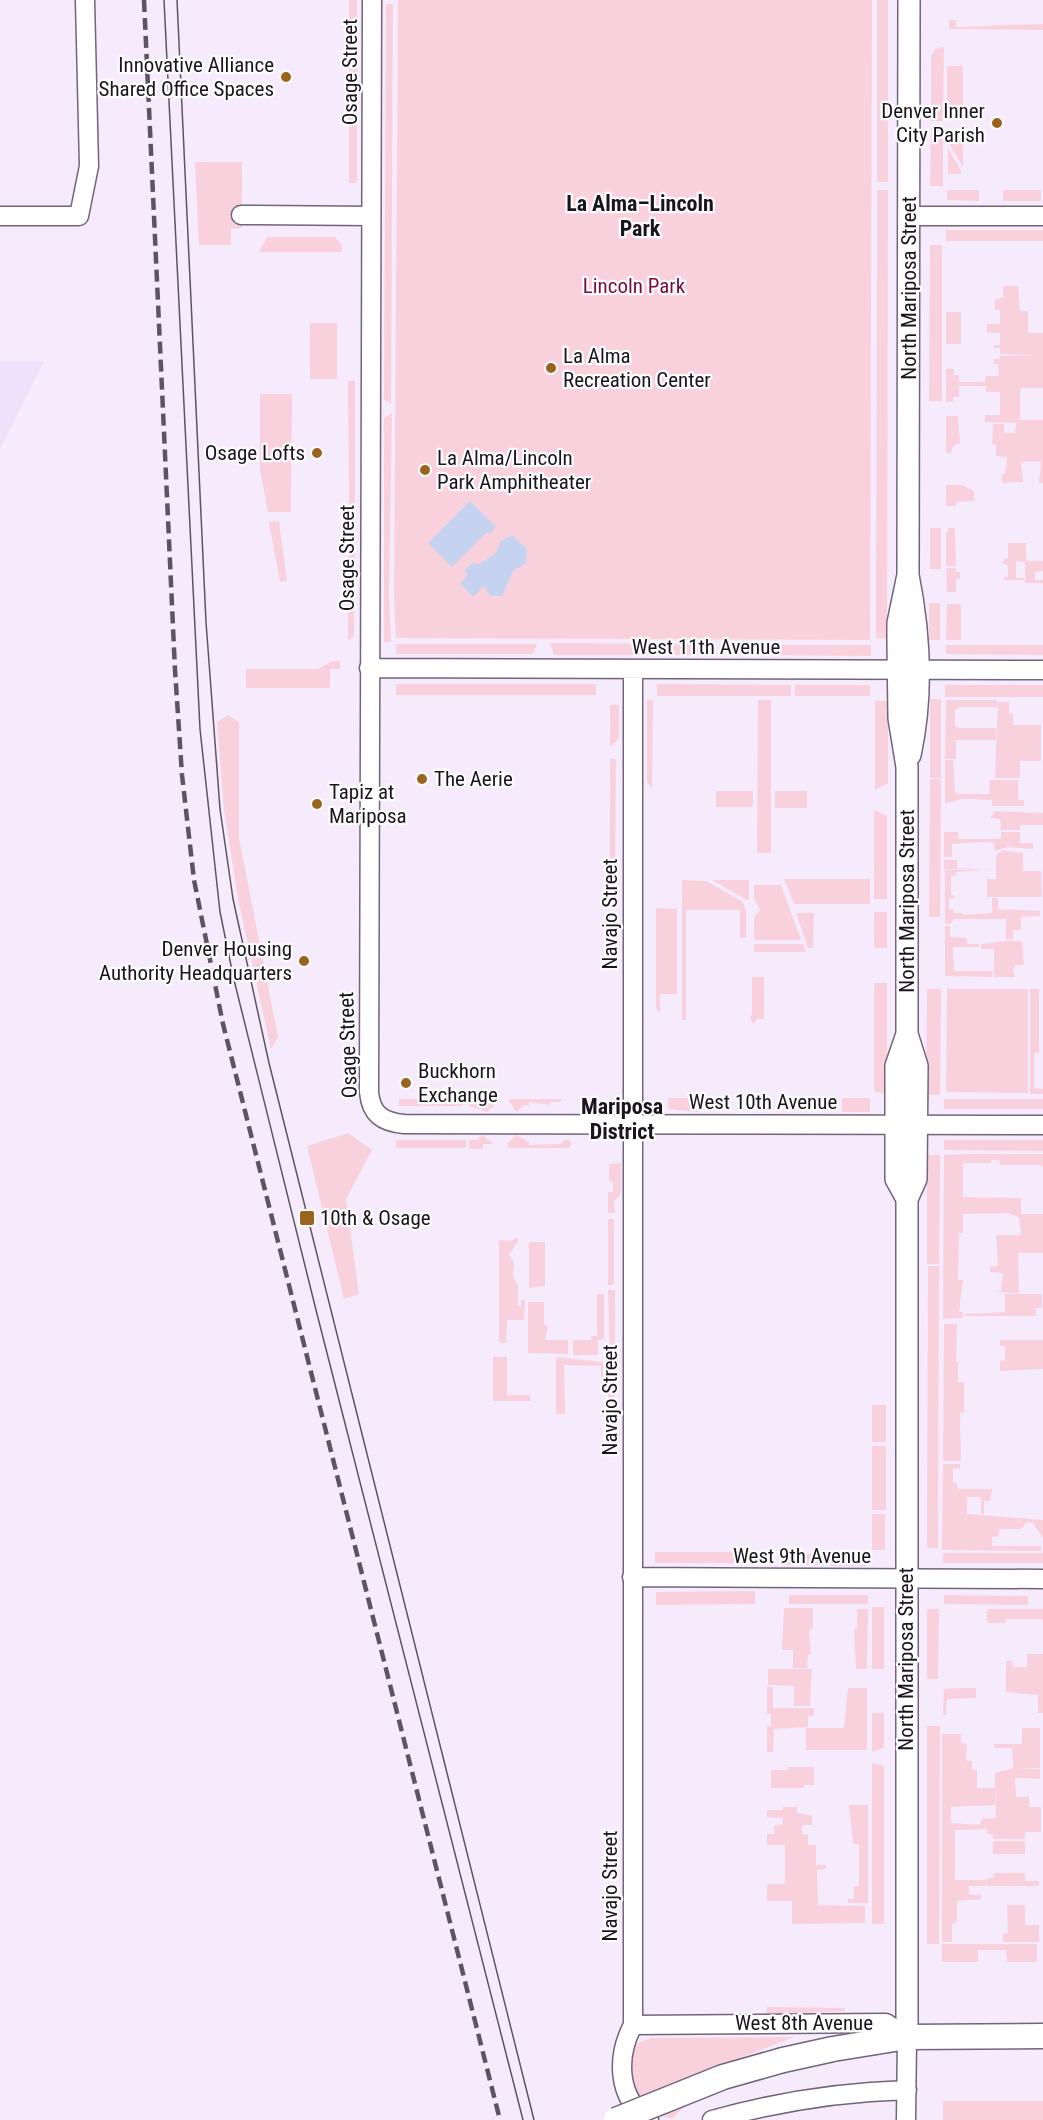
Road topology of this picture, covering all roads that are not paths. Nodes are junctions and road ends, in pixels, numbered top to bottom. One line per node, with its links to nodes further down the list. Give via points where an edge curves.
1 (85, 0): 5 (street, via 89,166 79,216)
2 (372, 0): 6 (street, Osage Street)
3 (909, 0): 7 (street, North Mariposa Street)
4 (241, 215): 6 (street)
5 (0, 216)
6 (371, 216): 9 (street, Osage Street)
7 (909, 216): 8 (street); 11 (street, North Mariposa Street, via 908,575 918,624)
8 (1043, 216)
9 (369, 668): 10 (street, West 11th Avenue); 13 (street, Osage Street, via 369,1092)
10 (633, 669): 11 (street, West 11th Avenue); 14 (street, Navajo Street)
11 (908, 669): 12 (street, West 11th Avenue); 15 (street, North Mariposa Street, via 918,718 908,767 907,1034 896,1066)
12 (1043, 670)
13 (377, 1115): 14 (street, West 10th Avenue, via 404,1124)
14 (632, 1125): 15 (street, West 10th Avenue); 17 (street, Navajo Street)
15 (906, 1125): 16 (street, West 10th Avenue); 18 (street, North Mariposa Street, via 896,1179 907,1199)
16 (1043, 1125)
17 (633, 1577): 18 (street, West 9th Avenue); 20 (street, Navajo Street)
18 (906, 1579): 19 (street, West 9th Avenue); 22 (street, North Mariposa Street)
19 (1043, 1579)
20 (633, 2025): 22 (street, West 8th Avenue, via 877,2022); 25 (street, Navajo Street, via 623,2054 623,2081 633,2105)
21 (1043, 2036): 22 (main road, West 8th Avenue)
22 (907, 2037): 23 (street, North Mariposa Street); 24 (main road, bridge, via 833,2049 723,2077)
23 (907, 2090): 26 (street, via 781,2102); 27 (street, North Mariposa Street)
24 (616, 2120)
25 (649, 2120)
26 (712, 2120)
27 (906, 2120)

